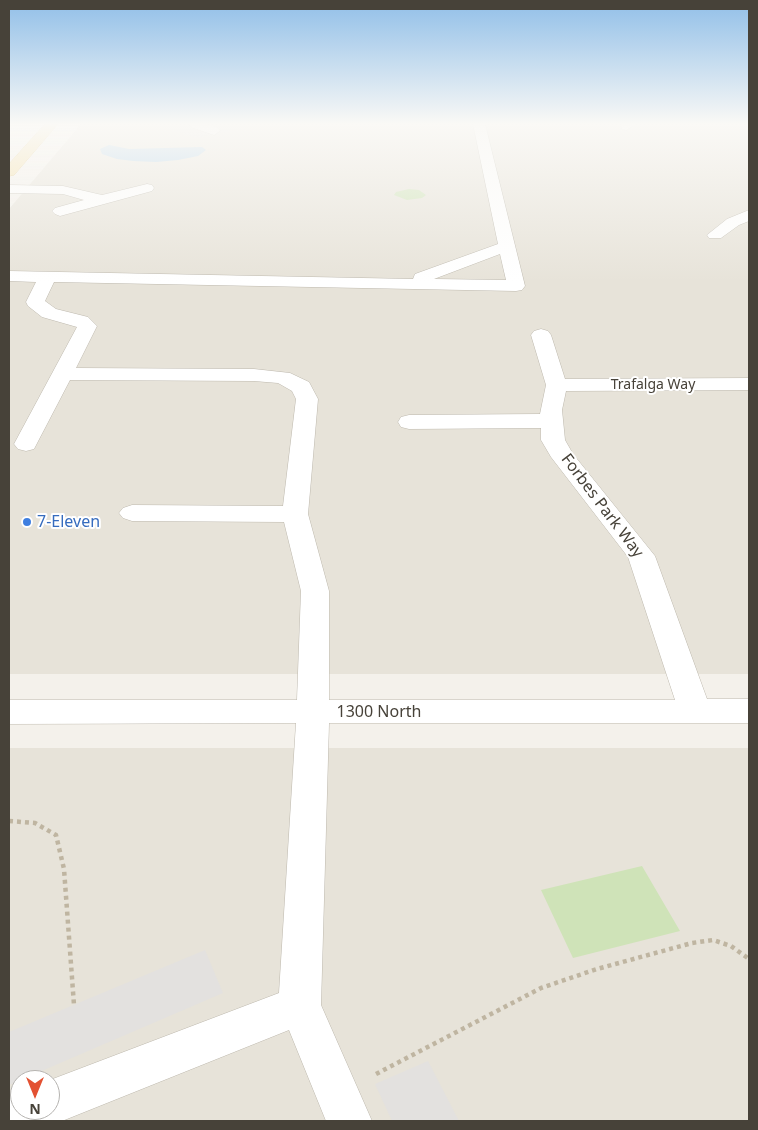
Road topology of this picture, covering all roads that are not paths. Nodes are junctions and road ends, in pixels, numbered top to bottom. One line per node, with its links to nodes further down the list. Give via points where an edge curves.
1 (491, 177): 8 (street)
2 (147, 188): 4 (street)
3 (9, 189): 4 (street, via 63,190)
4 (102, 200): 5 (street)
5 (60, 211)
6 (749, 215): 7 (street)
7 (715, 235)
8 (506, 246): 11 (street); 11 (street, via 516,286)
9 (9, 276): 10 (street)
10 (48, 276): 11 (street); 13 (street, via 35,302 49,313 81,320 87,326)
11 (410, 283)
12 (541, 336): 15 (street)
13 (65, 369): 18 (street); 20 (street, via 71,374 84,375 254,375 294,381 301,386 307,399)
14 (749, 384): 15 (street, Trafalga Way)
15 (557, 385): 17 (street, Forbes Park Way)
16 (409, 422): 17 (street)
17 (550, 422): 21 (street, Forbes Park Way, via 553,440 563,457 642,556)
18 (26, 444)
19 (132, 513): 20 (street)
20 (295, 514): 24 (street, via 315,591)
21 (695, 711): 22 (street, 1300 North); 24 (street, 1300 North)
22 (749, 711)
23 (9, 712): 24 (street, 1300 North)
24 (312, 712): 25 (street)
25 (300, 1005): 26 (street); 27 (street)
26 (60, 1099)
27 (349, 1121)

